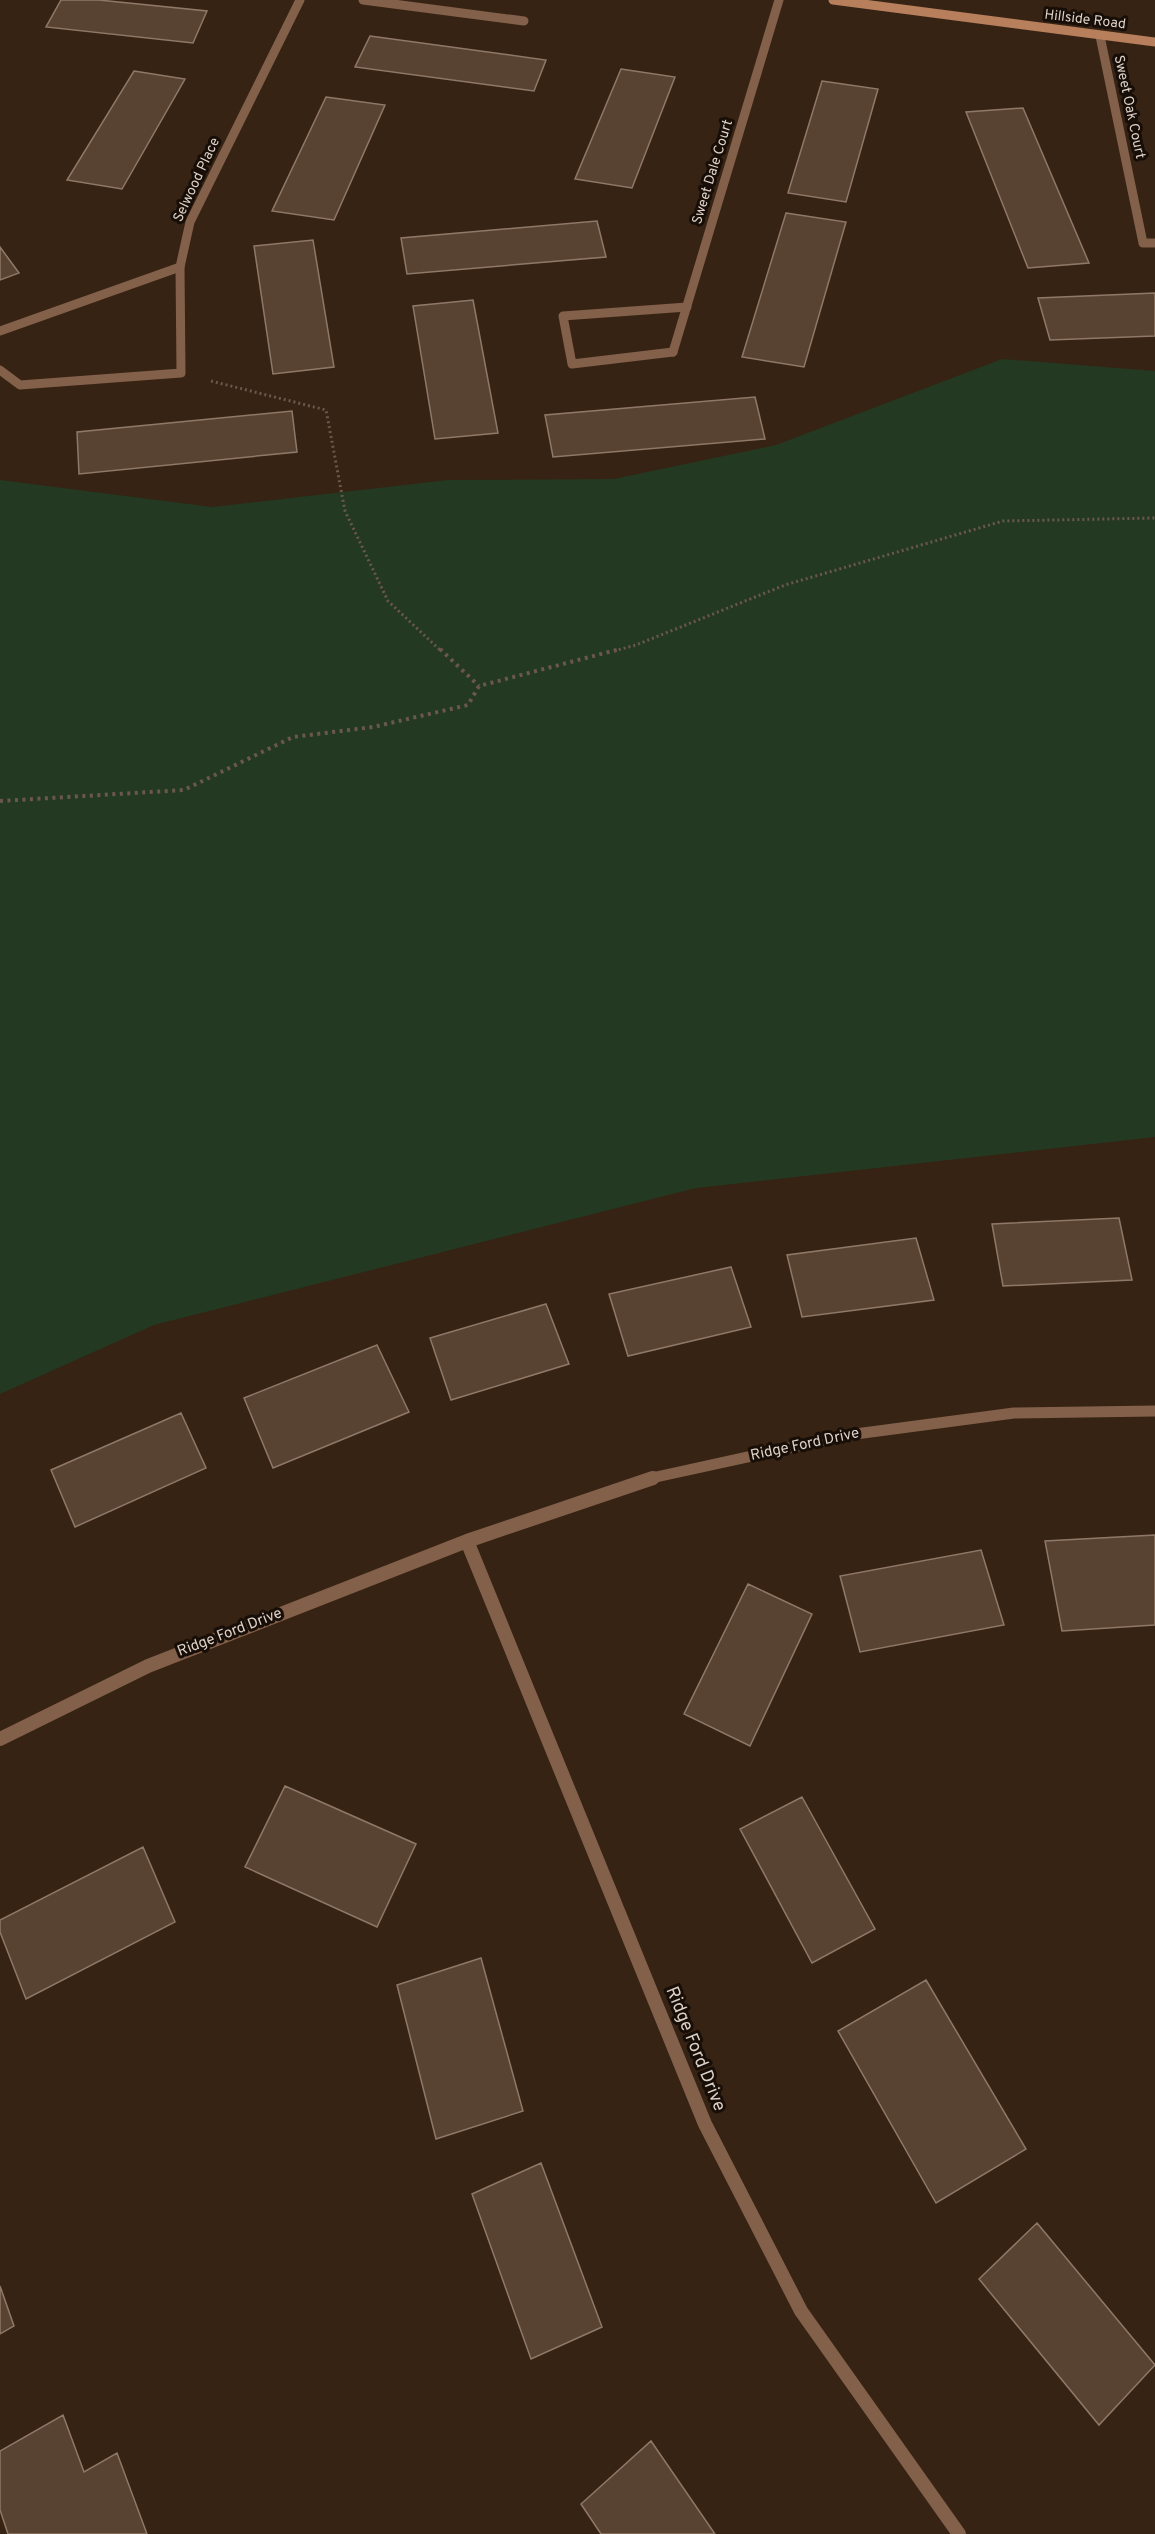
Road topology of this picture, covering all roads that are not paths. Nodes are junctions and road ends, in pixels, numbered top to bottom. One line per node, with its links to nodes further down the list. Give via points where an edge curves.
1 (300, 0): 9 (street, Selwood Place, via 190,222)
2 (363, 0): 5 (street)
3 (779, 0): 10 (street, Sweet Dale Court)
4 (833, 0): 6 (street, Hillside Road)
5 (524, 21)
6 (1100, 36): 7 (street, Hillside Road); 8 (street, Sweet Oak Court, via 1143,243)
7 (1155, 42)
8 (1155, 243)
9 (180, 267): 11 (street); 12 (street, Selwood Place, via 181,373 20,385)
10 (687, 307): 10 (street, Sweet Dale Court, via 563,316 572,364 673,352)
11 (0, 331)
12 (0, 370)
13 (1155, 1411): 14 (street, Ridge Ford Drive, via 1014,1413 848,1435 647,1479)
14 (467, 1541): 15 (street, Ridge Ford Drive, via 147,1666); 16 (street, Ridge Ford Drive, via 705,2124 801,2311)
15 (0, 1739)
16 (959, 2534)

